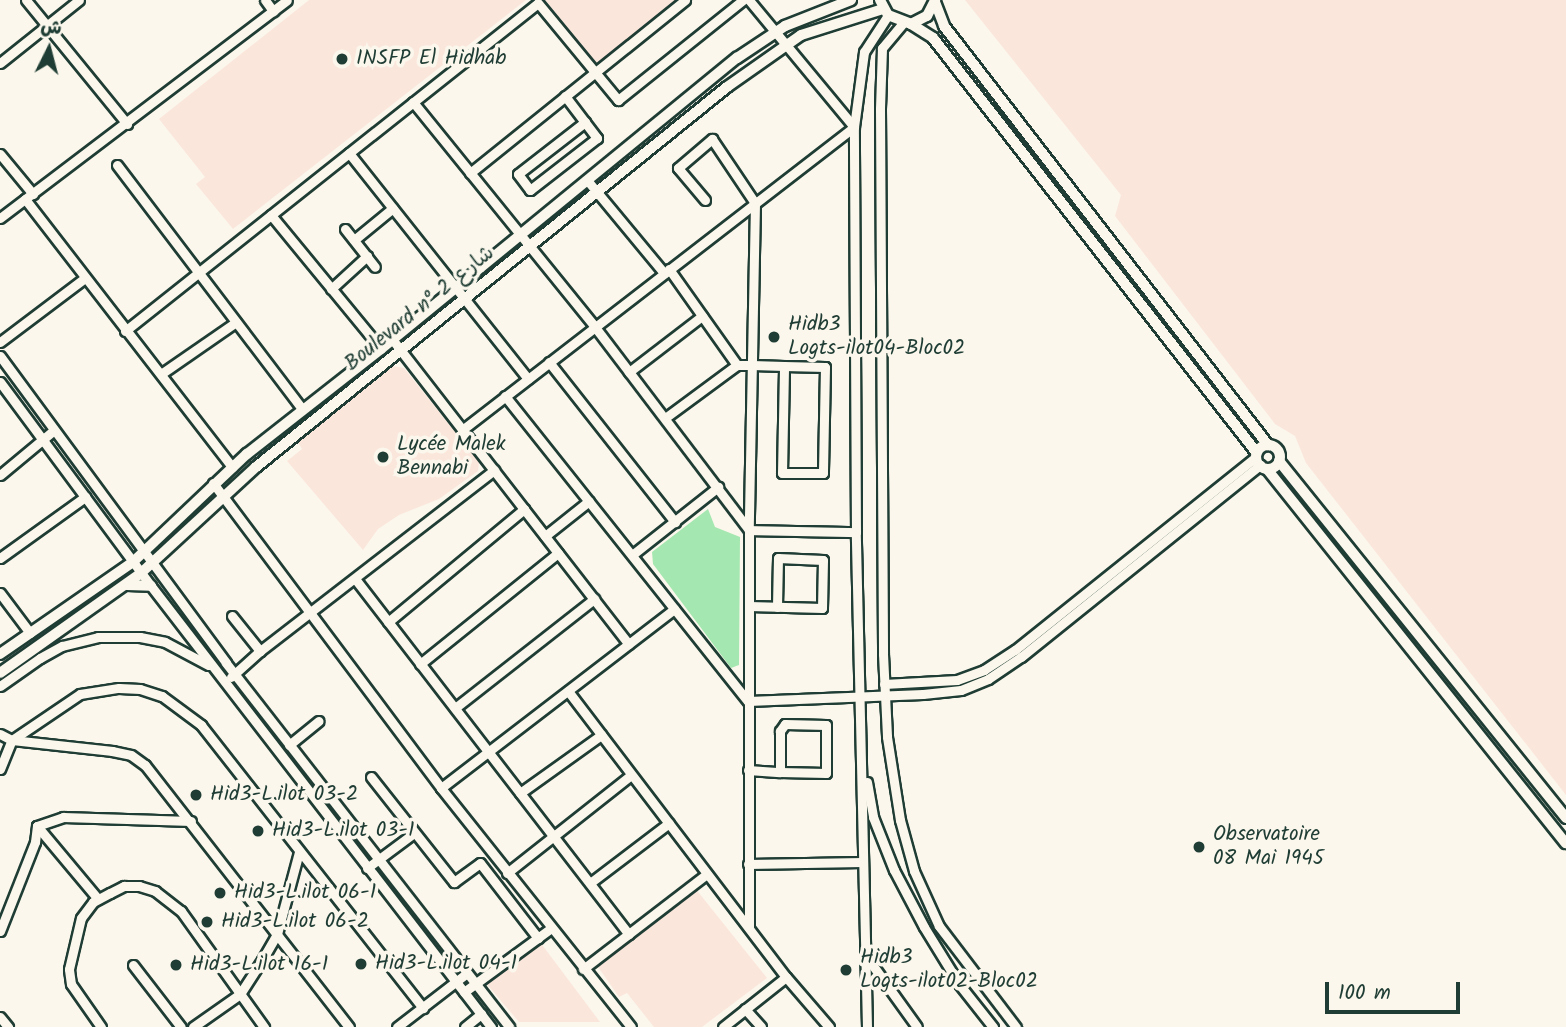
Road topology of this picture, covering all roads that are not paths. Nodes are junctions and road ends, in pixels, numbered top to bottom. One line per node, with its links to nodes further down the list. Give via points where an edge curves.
1 (26, 0): 13 (street)
2 (79, 0): 13 (street)
3 (265, 0): 11 (street)
4 (287, 0): 11 (street)
5 (685, 0): 17 (street)
6 (743, 0): 17 (street, via 618,100)
7 (749, 0): 14 (street)
8 (851, 0): 14 (main road, Boulevard n° شارع 2)
9 (935, 1): 12 (main road, via 927,16); 70 (main road, via 944,26)
10 (884, 8): 12 (main road); 15 (main road, Boulevard n° شارع 2, via 825,25); 22 (street, via 864,52)
11 (273, 11): 21 (street)
12 (907, 24): 71 (main road, via 933,38); 113 (street, via 882,48)
13 (47, 26): 16 (street); 21 (street)
14 (776, 32): 15 (street); 27 (main road, Boulevard n° شارع 2, via 737,58)
15 (786, 44): 22 (street); 28 (main road, Boulevard n° شارع 2)
16 (0, 63)
17 (595, 72): 18 (street); 19 (street, via 538,3)
18 (565, 96): 20 (street); 26 (street)
19 (413, 102): 23 (street); 26 (street)
20 (585, 122): 20 (street, via 597,138 530,190 518,174)
21 (127, 124): 29 (street)
22 (854, 127): 31 (street); 84 (street)
23 (349, 153): 32 (street); 33 (street)
24 (0, 154): 29 (street)
25 (117, 165): 42 (street)
26 (470, 173): 36 (street)
27 (587, 180): 28 (street); 36 (main road, Boulevard n° شارع 2)
28 (596, 190): 38 (main road, Boulevard n° شارع 2); 41 (street)
29 (29, 196): 34 (street); 43 (street)
30 (705, 200): 31 (street, via 678,168 712,139)
31 (755, 203): 41 (street); 58 (street)
32 (393, 208): 37 (street); 44 (street)
33 (271, 215): 42 (street); 45 (street)
34 (0, 218)
35 (345, 229): 37 (street)
36 (522, 234): 38 (street); 44 (main road, Boulevard n° شارع 2)
37 (354, 240): 39 (street)
38 (529, 244): 46 (main road, Boulevard n° شارع 2); 49 (street)
39 (366, 256): 40 (street); 45 (street)
40 (375, 267)
41 (667, 271): 47 (street); 49 (street)
42 (199, 272): 48 (street); 50 (street)
43 (85, 278): 50 (street); 52 (street)
44 (456, 287): 46 (street); 51 (main road, Boulevard n° شارع 2)
45 (331, 289): 53 (street)
46 (464, 298): 54 (main road, Boulevard n° شارع 2); 62 (street)
47 (702, 316): 57 (street); 60 (street)
48 (236, 322): 61 (street); 65 (street)
49 (595, 327): 56 (street); 60 (street)
50 (125, 331): 61 (street)
51 (392, 339): 53 (main road, Boulevard n° شارع 2); 54 (street)
52 (0, 342)
53 (381, 349): 65 (main road, Boulevard n° شارع 2)
54 (401, 351): 68 (street); 79 (main road, Boulevard n° شارع 2)
55 (0, 356): 67 (street)
56 (549, 362): 62 (street); 82 (street)
57 (737, 365): 58 (street); 66 (street)
58 (752, 365): 59 (street); 83 (street)
59 (784, 366): 59 (street, via 825,367 823,474 782,473)
60 (629, 372): 66 (street)
61 (161, 374): 73 (street)
62 (528, 379): 64 (street)
63 (0, 382): 69 (street)
64 (506, 396): 68 (street); 80 (street)
65 (302, 409): 73 (main road, Boulevard n° شارع 2)
66 (665, 418): 77 (street)
67 (54, 430): 69 (street); 86 (street)
68 (462, 430): 74 (street)
69 (43, 440): 75 (street); 78 (street)
70 (1268, 445): 71 (main road); 72 (main road, via 1278,450)
71 (1260, 461): 72 (main road); 113 (street, via 984,670 957,680); 116 (street, via 988,679 961,690); 140 (main road)
72 (1279, 461): 134 (main road)
73 (232, 467): 76 (main road, Boulevard n° شارع 2)
74 (494, 470): 81 (street); 93 (street)
75 (0, 475)
76 (213, 484): 79 (street); 86 (main road, Boulevard n° شارع 2)
77 (718, 487): 82 (street); 83 (street)
78 (85, 497): 89 (street); 90 (street)
79 (221, 499): 91 (main road, Boulevard n° شارع 2); 101 (street)
80 (589, 501): 85 (street); 88 (street)
81 (524, 509): 85 (street); 103 (street)
82 (675, 522): 88 (street)
83 (749, 530): 84 (street); 98 (street)
84 (856, 532): 117 (street)
85 (545, 536): 87 (street)
86 (144, 553): 90 (main road, Boulevard n° شارع 2); 91 (street)
87 (558, 553): 97 (street); 108 (street)
88 (632, 555): 100 (street)
89 (0, 558)
90 (133, 562): 92 (street); 104 (main road, Boulevard n° شارع 2)
91 (152, 564): 92 (main road, Boulevard n° شارع 2); 111 (street)
92 (142, 573): 94 (main road, Boulevard n° شارع 2); 95 (street)
93 (356, 580): 101 (street); 103 (street)
94 (127, 584): 95 (main road); 110 (main road, Boulevard n° شارع 2)
95 (151, 586): 109 (street)
96 (0, 593): 104 (street)
97 (594, 599): 105 (street); 119 (street)
98 (748, 606): 99 (street); 118 (street)
99 (777, 607): 99 (street, via 822,608 823,560 778,558)
100 (674, 609): 105 (street); 118 (street)
101 (309, 615): 106 (street); 132 (street)
102 (232, 616): 106 (street)
103 (388, 622): 108 (street)
104 (30, 632): 107 (main road, Boulevard n° شارع 2)
105 (629, 644): 115 (street)
106 (260, 651): 111 (street)
107 (0, 654)
108 (421, 664): 119 (street)
109 (218, 672): 112 (street); 114 (street, via 164,642 117,635 62,646)
110 (0, 673)
111 (235, 674): 112 (street); 124 (street)
112 (225, 681): 145 (street)
113 (884, 684): 116 (street)
114 (0, 686)
115 (568, 691): 122 (street); 125 (street)
116 (884, 695): 117 (street); 186 (street, via 900,820 914,871 939,926)
117 (859, 698): 118 (street); 126 (street)
118 (748, 701): 128 (street)
119 (455, 708): 125 (street)
120 (319, 721): 124 (street)
121 (0, 734): 123 (street)
122 (601, 735): 130 (street); 133 (street)
123 (12, 740): 127 (street); 135 (street, via 131,755 161,780); 141 (street, via 80,694 140,688 162,696 201,725)
124 (289, 745): 142 (street)
125 (488, 752): 132 (street); 133 (street)
126 (863, 760): 143 (street); 185 (street, via 873,817 894,870 924,927)
127 (0, 769)
128 (748, 770): 129 (street); 144 (street)
129 (780, 772): 129 (street, via 827,773 826,725 785,724 780,731)
130 (631, 775): 136 (street); 139 (street)
131 (372, 777): 138 (street)
132 (441, 788): 146 (street)
133 (520, 793): 139 (street)
134 (1566, 818)
135 (191, 821): 137 (street, via 63,817); 153 (street)
136 (669, 823): 147 (street); 148 (street)
137 (37, 826): 149 (street); 152 (street)
138 (414, 833): 142 (street); 155 (street, via 454,881 480,863)
139 (553, 836): 146 (street); 148 (street)
140 (1566, 843)
141 (299, 852): 153 (street); 165 (street)
142 (380, 860): 145 (street); 159 (street)
143 (862, 862): 144 (street); 156 (street)
144 (748, 864): 151 (street)
145 (367, 868): 161 (street)
146 (507, 873): 150 (street)
147 (707, 874): 151 (street); 154 (street)
148 (590, 883): 154 (street)
149 (99, 899): 164 (street, via 124,886 155,891 181,911); 170 (street, via 81,918 69,968 71,984)
150 (551, 928): 155 (street); 158 (street)
151 (748, 928): 160 (street)
152 (0, 931)
153 (277, 934): 164 (street); 174 (street)
154 (629, 934): 158 (street)
155 (538, 938): 162 (street)
156 (866, 956): 183 (street); 184 (street)
157 (134, 965): 171 (street)
158 (583, 969): 179 (street)
159 (467, 973): 161 (street); 162 (street)
160 (786, 977): 166 (street); 182 (street)
161 (456, 982): 163 (street); 165 (street)
162 (476, 984): 163 (street); 178 (street)
163 (464, 992): 167 (street)
164 (240, 994): 172 (street); 173 (street)
165 (423, 1008): 175 (street)
166 (745, 1009): 180 (street); 181 (street)
167 (481, 1014): 176 (street); 177 (street)
168 (0, 1017): 169 (street)
169 (8, 1027)
170 (101, 1027)
171 (181, 1027)
172 (193, 1027)
173 (264, 1027)
174 (349, 1027)
175 (397, 1027)
176 (465, 1027)
177 (491, 1027)
178 (509, 1027)
179 (631, 1027)
180 (723, 1027)
181 (761, 1027)
182 (829, 1027)
183 (867, 1027)
184 (917, 1027)
185 (993, 1027)
186 (1016, 1027)

